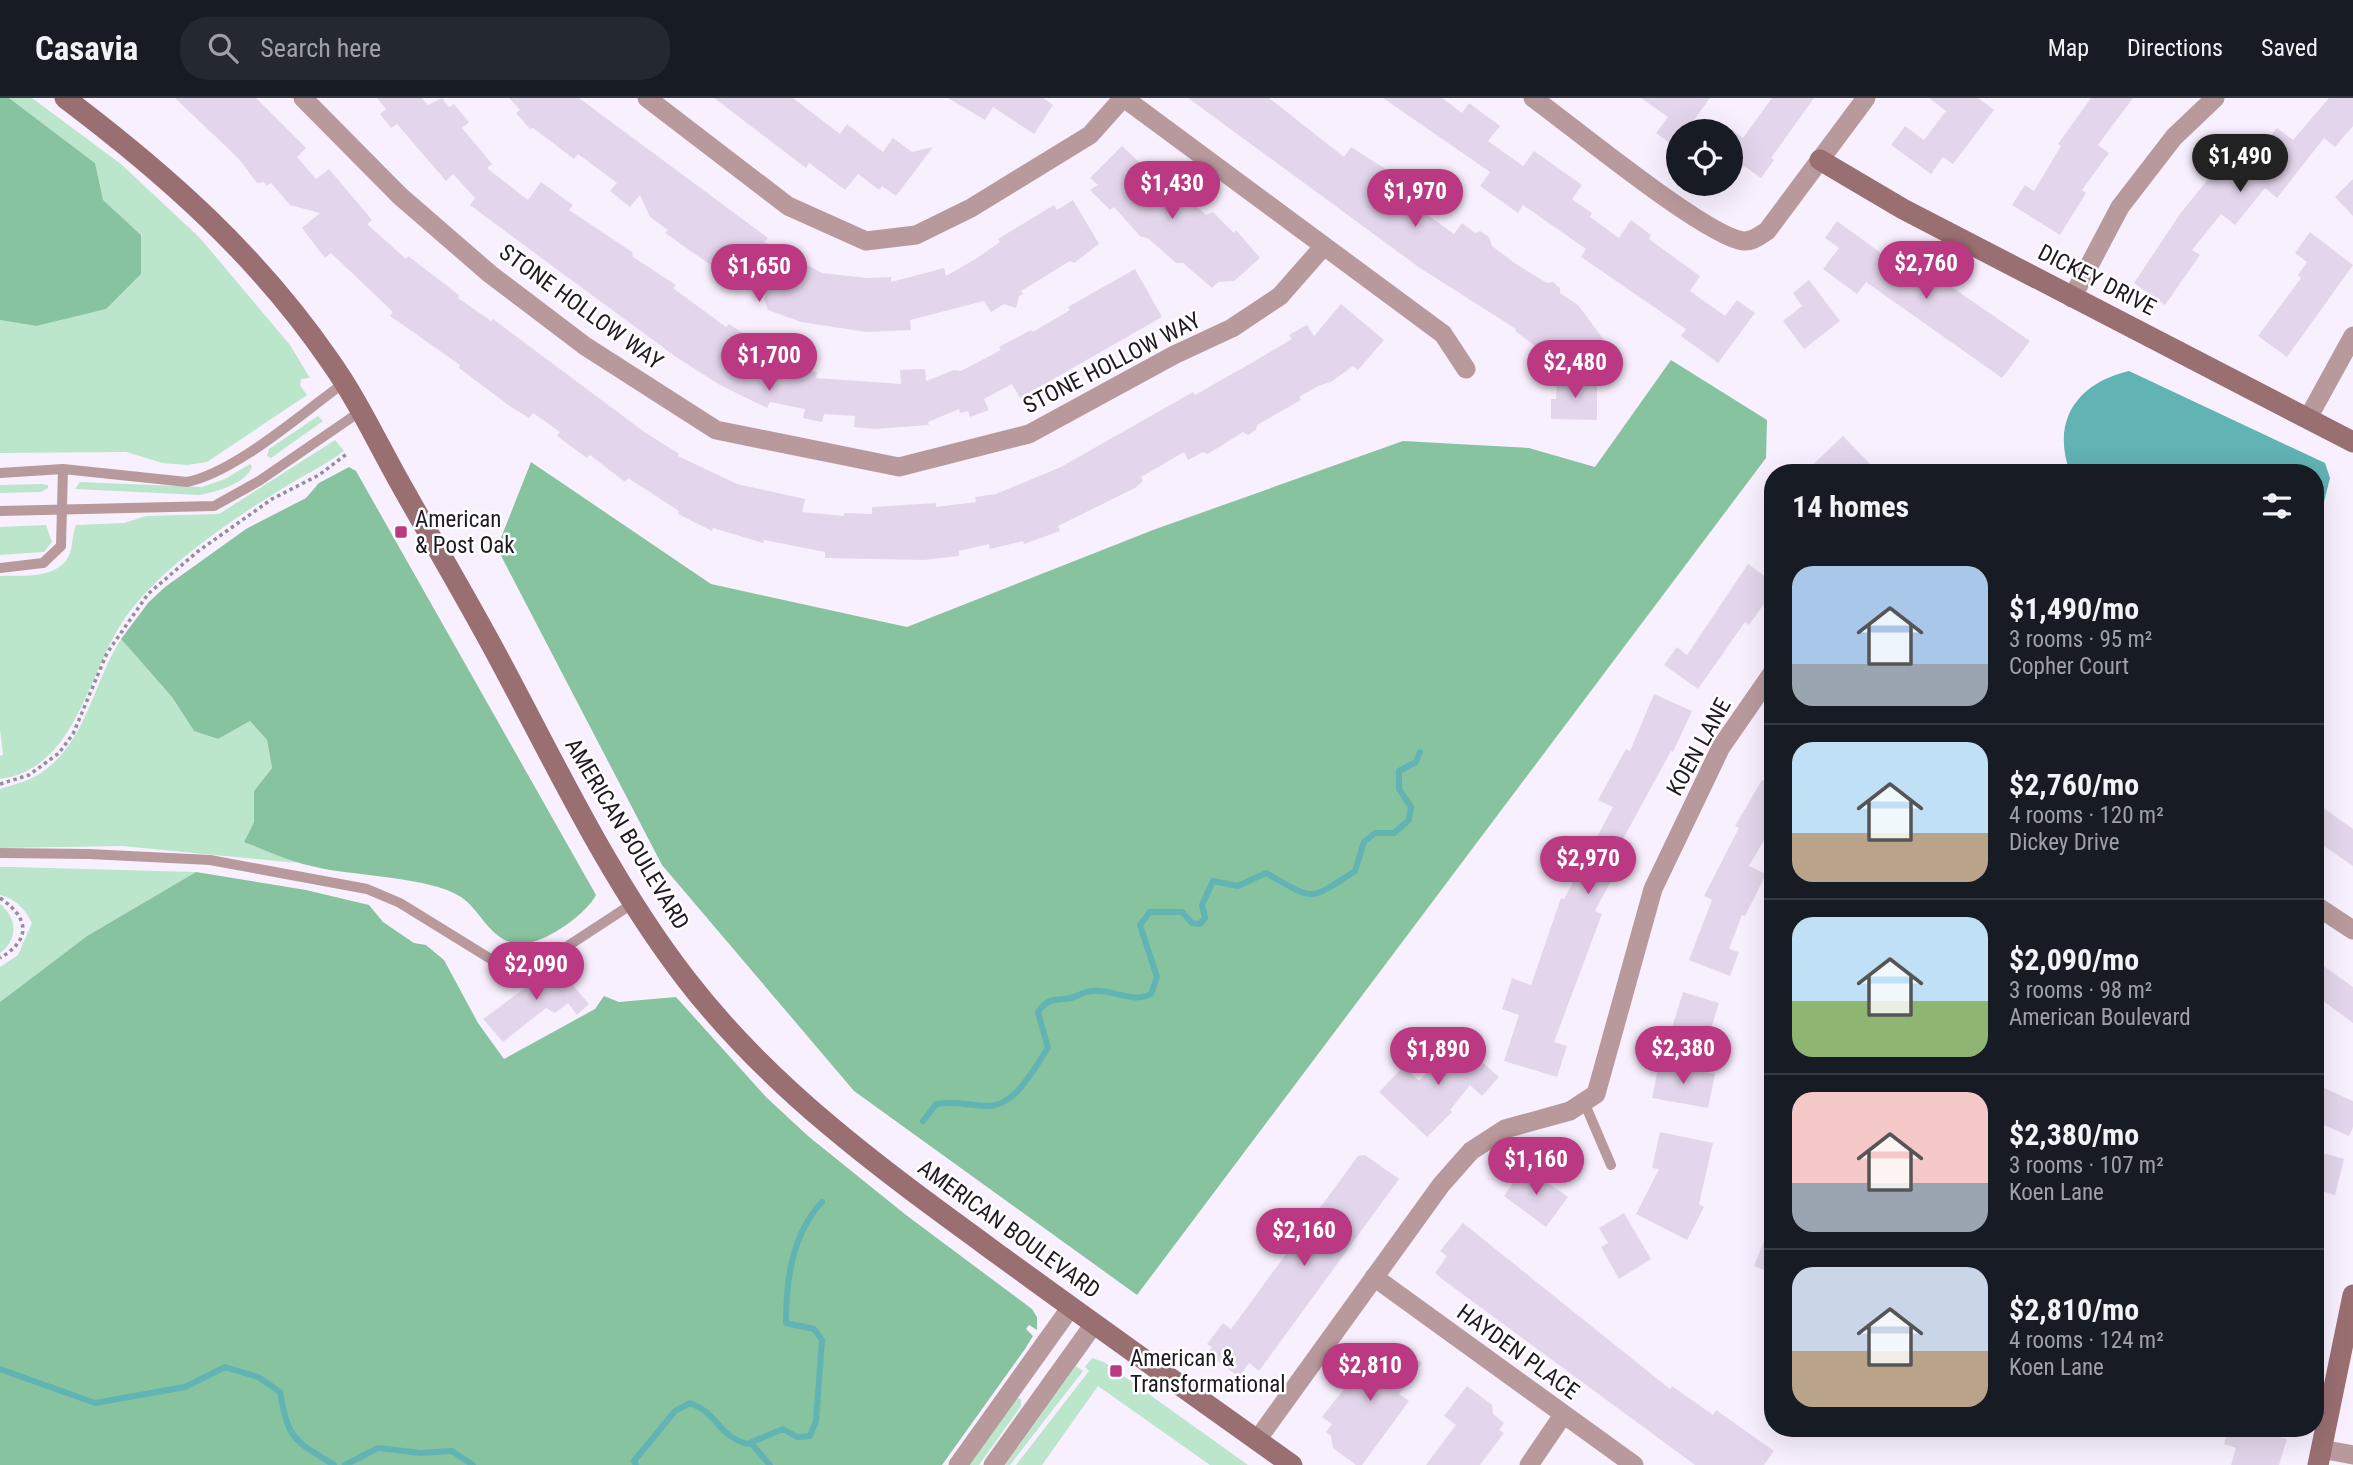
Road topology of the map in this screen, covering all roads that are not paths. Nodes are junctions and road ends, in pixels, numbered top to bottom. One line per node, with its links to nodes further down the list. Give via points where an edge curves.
1 (303, 98): 9 (street, STONE HOLLOW WAY, via 400,196 490,274 586,346 716,430 899,467 1029,434 1232,328 1280,296)
2 (647, 98): 3 (street, via 788,206 866,241 916,236 971,208 1090,135)
3 (1124, 98): 9 (street)
4 (1534, 98): 8 (street, via 1694,217 1743,241 1767,231)
5 (1866, 98): 8 (street)
6 (2215, 98): 10 (street, via 2174,138 2120,207)
7 (67, 99): 13 (street, AMERICAN BOULEVARD, via 154,166 218,225 271,284)
8 (1820, 160): 10 (street, DICKEY DRIVE)
9 (1323, 247): 12 (street, via 1443,334)
10 (2072, 298): 15 (street, DICKEY DRIVE)
11 (2353, 336): 15 (street)
12 (1466, 369)
13 (345, 383): 14 (street, AMERICAN BOULEVARD); 17 (lane, via 203,479 187,482)
14 (361, 411): 20 (lane, via 214,506); 24 (street, AMERICAN BOULEVARD)
15 (2308, 418): 16 (street, DICKEY DRIVE)
16 (2353, 442)
17 (63, 469): 18 (lane); 20 (lane)
18 (0, 473)
19 (0, 511): 20 (lane)
20 (62, 511): 21 (lane, via 61,546 53,557 34,565)
21 (0, 568)
22 (1764, 685): 27 (street, KOEN LANE, via 1721,747 1653,889 1596,1094)
23 (0, 853): 24 (lane, via 210,860 367,889 400,903 514,970 554,955)
24 (632, 904): 31 (street, AMERICAN BOULEVARD, via 688,982 804,1105 919,1197)
25 (2324, 911): 26 (street)
26 (2353, 930)
27 (1584, 1102): 28 (lane); 29 (street, via 1570,1111 1505,1129 1471,1151)
28 (1611, 1165)
29 (1374, 1277): 33 (street, HAYDEN PLACE); 36 (street)
30 (2353, 1295): 34 (street)
31 (1071, 1307): 32 (street, AMERICAN BOULEVARD); 39 (street)
32 (1094, 1324): 36 (street, AMERICAN BOULEVARD); 40 (street)
33 (1563, 1415): 42 (street); 43 (street, HAYDEN PLACE)
34 (2324, 1433)
35 (2323, 1437): 38 (street)
36 (1257, 1440): 41 (street, AMERICAN BOULEVARD)
37 (2353, 1455): 38 (street)
38 (2319, 1457)
39 (958, 1465)
40 (993, 1465)
41 (1292, 1465)
42 (1529, 1465)
43 (1634, 1465)

